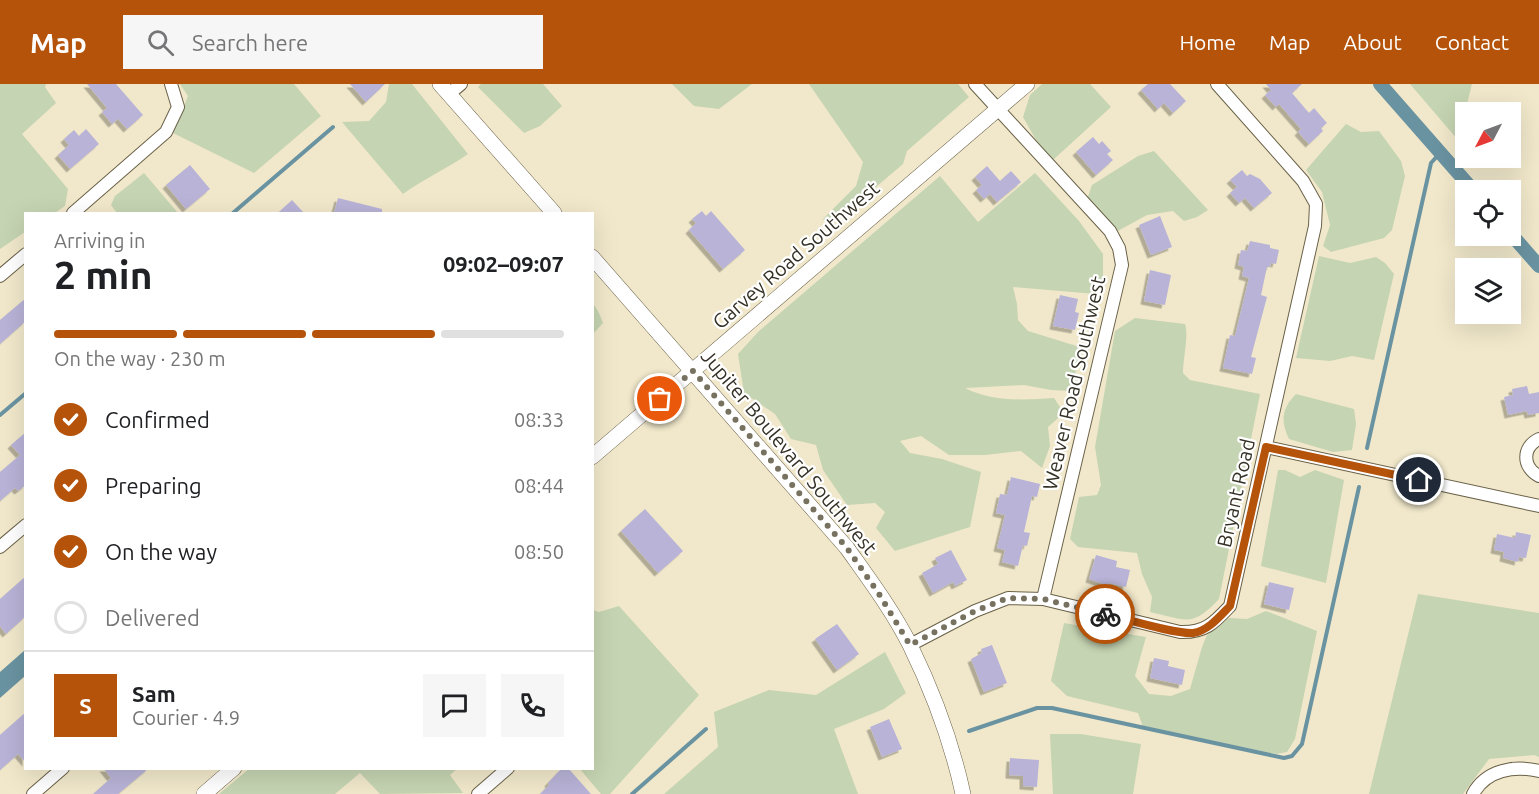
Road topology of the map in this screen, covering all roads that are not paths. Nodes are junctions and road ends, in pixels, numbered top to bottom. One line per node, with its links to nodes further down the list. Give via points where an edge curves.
1 (171, 84): 7 (street, via 178,107 166,132)
2 (975, 84): 6 (street, Weaver Road Southwest)
3 (1027, 84): 6 (street, Garvey Road Southwest)
4 (1217, 84): 14 (street, Bryant Road, via 1303,182 1316,204 1316,226)
5 (450, 87): 8 (street)
6 (997, 110): 12 (street, Garvey Road Southwest); 20 (street, Weaver Road Southwest, via 1110,231 1122,265)
7 (73, 212)
8 (553, 212)
9 (24, 256): 11 (street)
10 (594, 259): 12 (street, Jupiter Boulevard Southwest)
11 (0, 276)
12 (693, 371): 15 (street, Garvey Road Southwest); 21 (street, Jupiter Boulevard Southwest, via 847,548)
13 (1539, 439): 16 (street, via 1530,445 1526,456 1529,468)
14 (1266, 447): 17 (street); 20 (street, Bryant Road, via 1230,606 1214,623 1194,633 1180,632)
15 (594, 455)
16 (1539, 476)
17 (1539, 506)
18 (24, 527): 19 (street)
19 (0, 547)
20 (1043, 599): 21 (street, Bryant Road, via 1008,598)
21 (910, 645): 29 (street, Jupiter Boulevard Southwest, via 957,766)
22 (61, 770): 26 (street)
23 (232, 770): 27 (street)
24 (506, 770): 28 (street)
25 (1539, 771): 30 (street, via 1525,768 1492,774)
26 (33, 794)
27 (204, 794)
28 (478, 794)
29 (963, 794)
30 (1473, 794)

